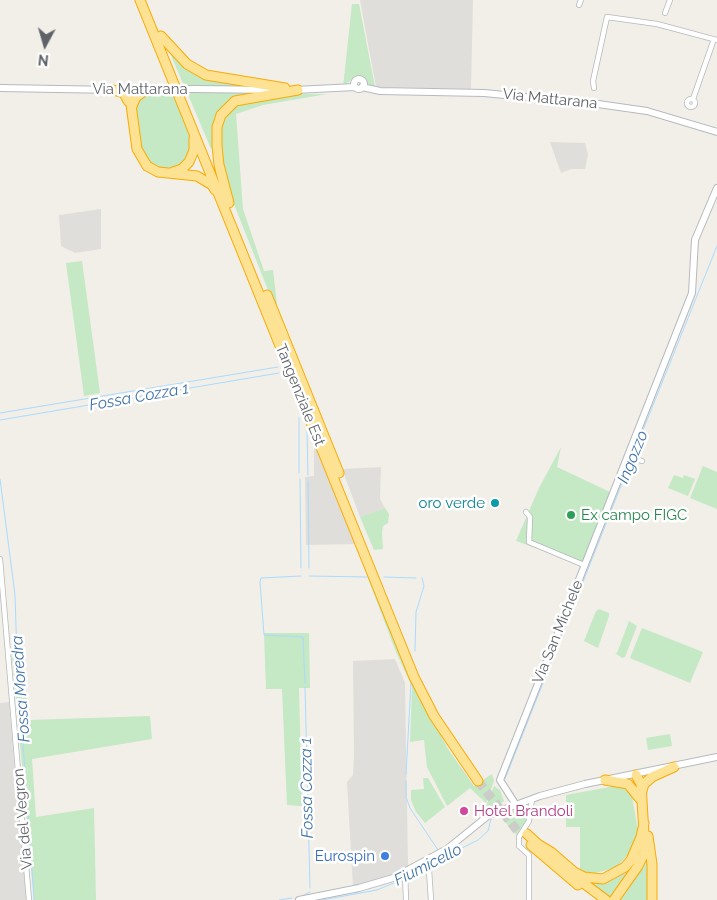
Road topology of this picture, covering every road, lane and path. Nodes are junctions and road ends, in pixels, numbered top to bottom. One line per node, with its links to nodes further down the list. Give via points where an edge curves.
1 (140, 0): 16 (highway, Tangenziale Est)
2 (146, 0): 5 (highway, Tangenziale Est)
3 (670, 0): 4 (street)
4 (665, 13)
5 (161, 36): 11 (highway, via 187,64 206,75); 19 (highway, Tangenziale Est)
6 (715, 39): 8 (street, via 657,24 607,17); 13 (street)
7 (0, 88): 10 (street, Via Mattarana)
8 (594, 88)
9 (147, 89): 11 (street, Via Mattarana, bridge); 12 (street, Via Mattarana); 14 (highway, via 136,97)
10 (113, 90): 12 (highway)
11 (298, 90): 15 (street, Via Mattarana, via 340,90 359,84 380,90 474,92 605,105 661,115); 19 (highway, via 236,101 221,115 217,146)
12 (128, 93): 14 (highway)
13 (693, 99)
14 (132, 108): 17 (highway, via 140,156 151,169)
15 (717, 132)
16 (195, 133): 17 (highway, via 189,162); 20 (highway, Tangenziale Est)
17 (171, 173): 20 (highway, via 196,176 212,185)
18 (717, 188): 21 (street, Via San Michele, via 695,240 692,294)
19 (229, 203): 20 (highway, Tangenziale Est, via 419,674 480,779 434,716 414,677)
20 (228, 217)
21 (629, 456): 22 (street); 25 (street, Via San Michele)
22 (642, 461)
23 (526, 512): 25 (street, via 530,517 528,542)
24 (0, 559): 37 (street, Via del Vegron)
25 (584, 565): 32 (street, Via San Michele, via 500,780)
26 (717, 757): 27 (street)
27 (674, 767): 28 (street); 30 (highway, via 652,777)
28 (636, 775): 29 (street); 30 (highway, via 639,777)
29 (605, 780): 30 (highway, via 621,781); 31 (street)
30 (639, 793): 33 (highway)
31 (532, 798): 32 (street); 41 (street, via 529,821 519,838 520,846 529,855)
32 (516, 805): 36 (street, via 489,815 447,849)
33 (644, 823): 34 (highway, via 631,860 603,879 584,877 574,872); 44 (highway, via 643,857); 45 (highway, via 651,843)
34 (536, 843): 42 (highway, via 525,836 566,877); 43 (highway)
35 (429, 870): 40 (street)
36 (406, 875): 38 (street); 39 (street)
37 (29, 900)
38 (298, 900)
39 (406, 900)
40 (431, 900)
41 (529, 900)
42 (598, 900)
43 (606, 900)
44 (614, 900)
45 (652, 900)

